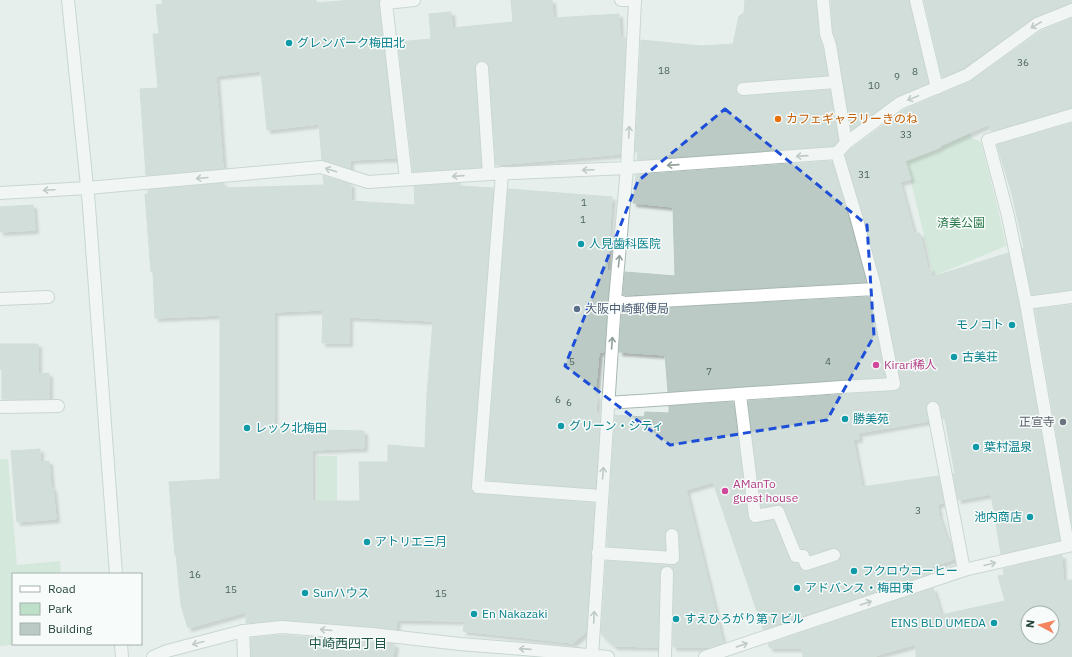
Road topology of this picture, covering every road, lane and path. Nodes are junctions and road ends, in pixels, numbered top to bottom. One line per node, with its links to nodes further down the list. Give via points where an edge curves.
1 (68, 0): 19 (street)
2 (414, 0): 18 (street, via 386,3)
3 (621, 0): 4 (street)
4 (635, 0): 15 (street, one-way to 4)
5 (822, 0): 9 (street)
6 (916, 0): 10 (street)
7 (1072, 10): 10 (street, one-way to 10, via 1037,24 967,75)
8 (482, 68): 17 (street)
9 (836, 82): 11 (street); 13 (street)
10 (937, 88): 13 (street, one-way to 13, via 900,103)
11 (743, 89)
12 (1072, 116): 26 (street, via 988,140 1008,216)
13 (846, 143): 14 (street)
14 (837, 153): 15 (street, one-way to 15); 21 (street)
15 (627, 168): 16 (street, one-way to 16); 25 (street, one-way to 15)
16 (502, 173): 17 (street); 32 (street, via 478,487)
17 (488, 174): 18 (street, one-way to 18)
18 (406, 179): 19 (street, one-way to 19, via 368,182 321,167)
19 (88, 188): 20 (street, one-way to 20); 38 (street)
20 (0, 193)
21 (875, 289): 25 (street, via 625,303); 27 (street, via 894,384)
22 (48, 297): 24 (street)
23 (1072, 297): 26 (street)
24 (0, 299)
25 (615, 300): 28 (street, one-way to 25)
26 (1026, 303): 34 (street)
27 (740, 395): 28 (street); 36 (street, via 755,516 778,512 796,556 803,556 806,564)
28 (608, 403): 32 (street, one-way to 28)
29 (58, 406): 30 (street)
30 (0, 407)
31 (933, 408): 37 (street)
32 (601, 496): 35 (street)
33 (672, 534): 35 (street, via 673,558)
34 (1070, 545): 37 (street, one-way to 34)
35 (598, 553): 42 (street, one-way to 35)
36 (834, 555)
37 (964, 570): 48 (street, one-way to 37)
38 (116, 573)
39 (667, 573): 47 (street)
40 (243, 631): 42 (street, one-way to 40, via 282,626); 44 (street, one-way to 44); 45 (street)
41 (121, 645): 43 (street)
42 (592, 656): 46 (street)
43 (122, 657)
44 (153, 657)
45 (244, 657)
46 (608, 657)
47 (666, 657)
48 (706, 657)

